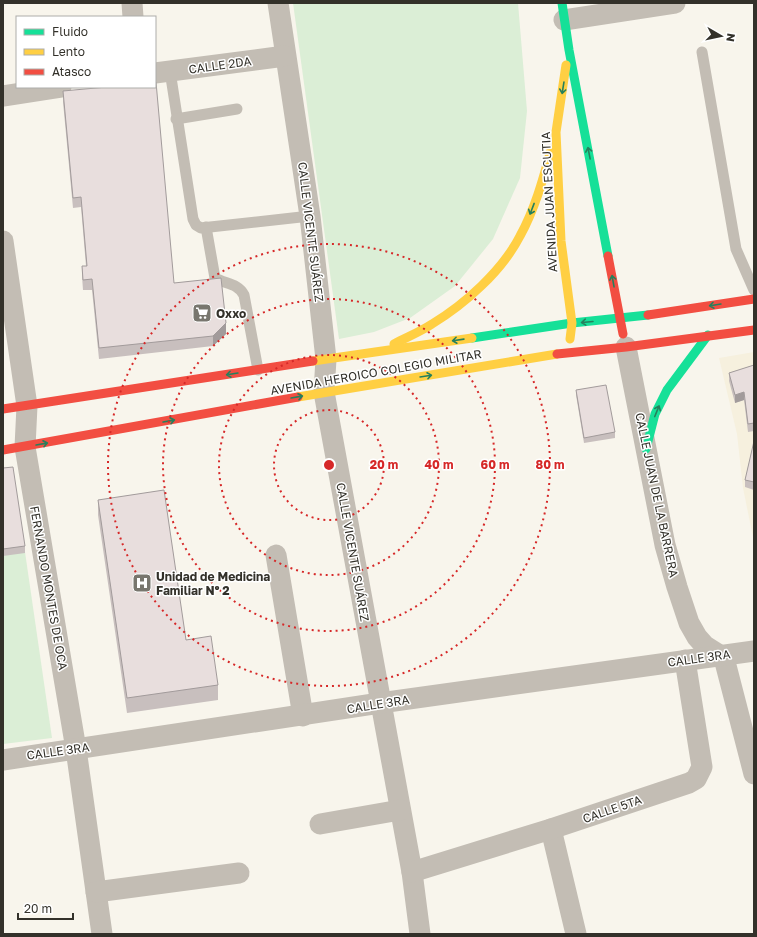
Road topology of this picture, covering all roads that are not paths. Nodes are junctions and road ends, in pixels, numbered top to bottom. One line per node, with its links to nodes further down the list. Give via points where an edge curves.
1 (132, 3): 5 (street)
2 (278, 3): 8 (street, CALLE VICENTE SUÁREZ)
3 (675, 3): 4 (street)
4 (563, 11): 6 (main road, AVENIDA JUAN ESCUTIA)
5 (133, 16)
6 (568, 50): 14 (main road, AVENIDA JUAN ESCUTIA, one-way to 14); 20 (main road, AVENIDA JUAN ESCUTIA, one-way to 6)
7 (702, 52): 18 (lane, via 736,249)
8 (285, 56): 9 (street, CALLE 2DA); 15 (street, CALLE VICENTE SUÁREZ)
9 (162, 72): 13 (lane)
10 (55, 88): 11 (street)
11 (3, 96)
12 (237, 109): 13 (lane)
13 (176, 119): 16 (lane, via 193,219 196,225)
14 (556, 132): 21 (main road, AVENIDA JUAN ESCUTIA, via 561,241); 25 (main road, one-way to 25, via 531,212 520,238 501,263 466,298 437,321)
15 (310, 216): 16 (lane); 27 (street, CALLE VICENTE SUÁREZ)
16 (206, 227): 28 (lane, via 215,278 235,285 244,295)
17 (3, 241): 30 (street, FERNANDO MONTES DE OCA)
18 (754, 290)
19 (754, 299): 20 (main road, AVENIDA HEROICO COLEGIO MILITAR, one-way to 20)
20 (619, 320): 21 (main road, AVENIDA HEROICO COLEGIO MILITAR, one-way to 21); 24 (main road, CALLE JUAN DE LA BARRERA)
21 (572, 323): 25 (main road, AVENIDA HEROICO COLEGIO MILITAR, one-way to 25); 26 (main road, AVENIDA JUAN ESCUTIA)
22 (754, 330): 23 (main road, AVENIDA HEROICO COLEGIO MILITAR)
23 (708, 336): 24 (main road, AVENIDA HEROICO COLEGIO MILITAR); 33 (main road, one-way to 23, via 655,414 667,390)
24 (626, 347): 26 (main road, AVENIDA HEROICO COLEGIO MILITAR); 33 (street, CALLE JUAN DE LA BARRERA)
25 (381, 351): 27 (main road, AVENIDA HEROICO COLEGIO MILITAR)
26 (568, 352): 29 (main road, AVENIDA HEROICO COLEGIO MILITAR, one-way to 26)
27 (326, 359): 28 (main road, AVENIDA HEROICO COLEGIO MILITAR); 29 (street, CALLE VICENTE SUÁREZ)
28 (258, 370): 30 (main road, AVENIDA HEROICO COLEGIO MILITAR, one-way to 30)
29 (324, 392): 32 (main road, AVENIDA HEROICO COLEGIO MILITAR, one-way to 29); 39 (street, CALLE VICENTE SUÁREZ)
30 (27, 406): 31 (main road, AVENIDA HEROICO COLEGIO MILITAR); 32 (street, FERNANDO MONTES DE OCA)
31 (3, 409)
32 (25, 447): 34 (main road, AVENIDA HEROICO COLEGIO MILITAR); 41 (street, FERNANDO MONTES DE OCA)
33 (646, 449): 37 (street, CALLE JUAN DE LA BARRERA, via 665,545 689,623 704,646)
34 (3, 450)
35 (276, 555): 40 (street)
36 (754, 650): 37 (street, CALLE 3RA)
37 (722, 655): 38 (street, CALLE 3RA); 43 (street, via 727,665)
38 (685, 660): 39 (street, CALLE 3RA); 46 (street, CALLE 5TA, via 702,767 700,774 689,783)
39 (380, 703): 40 (street, CALLE 3RA); 44 (street, CALLE VICENTE SUÁREZ)
40 (303, 716): 41 (street, CALLE 3RA)
41 (76, 749): 42 (street, CALLE 3RA); 49 (street, FERNANDO MONTES DE OCA)
42 (3, 760)
43 (754, 774)
44 (400, 810): 45 (street); 47 (street, CALLE VICENTE SUÁREZ)
45 (320, 824)
46 (551, 829): 47 (street, CALLE 5TA); 52 (street)
47 (412, 872): 51 (street, CALLE VICENTE SUÁREZ)
48 (239, 873): 49 (street)
49 (96, 892): 50 (street, FERNANDO MONTES DE OCA)
50 (102, 934)
51 (420, 934)
52 (576, 934)

